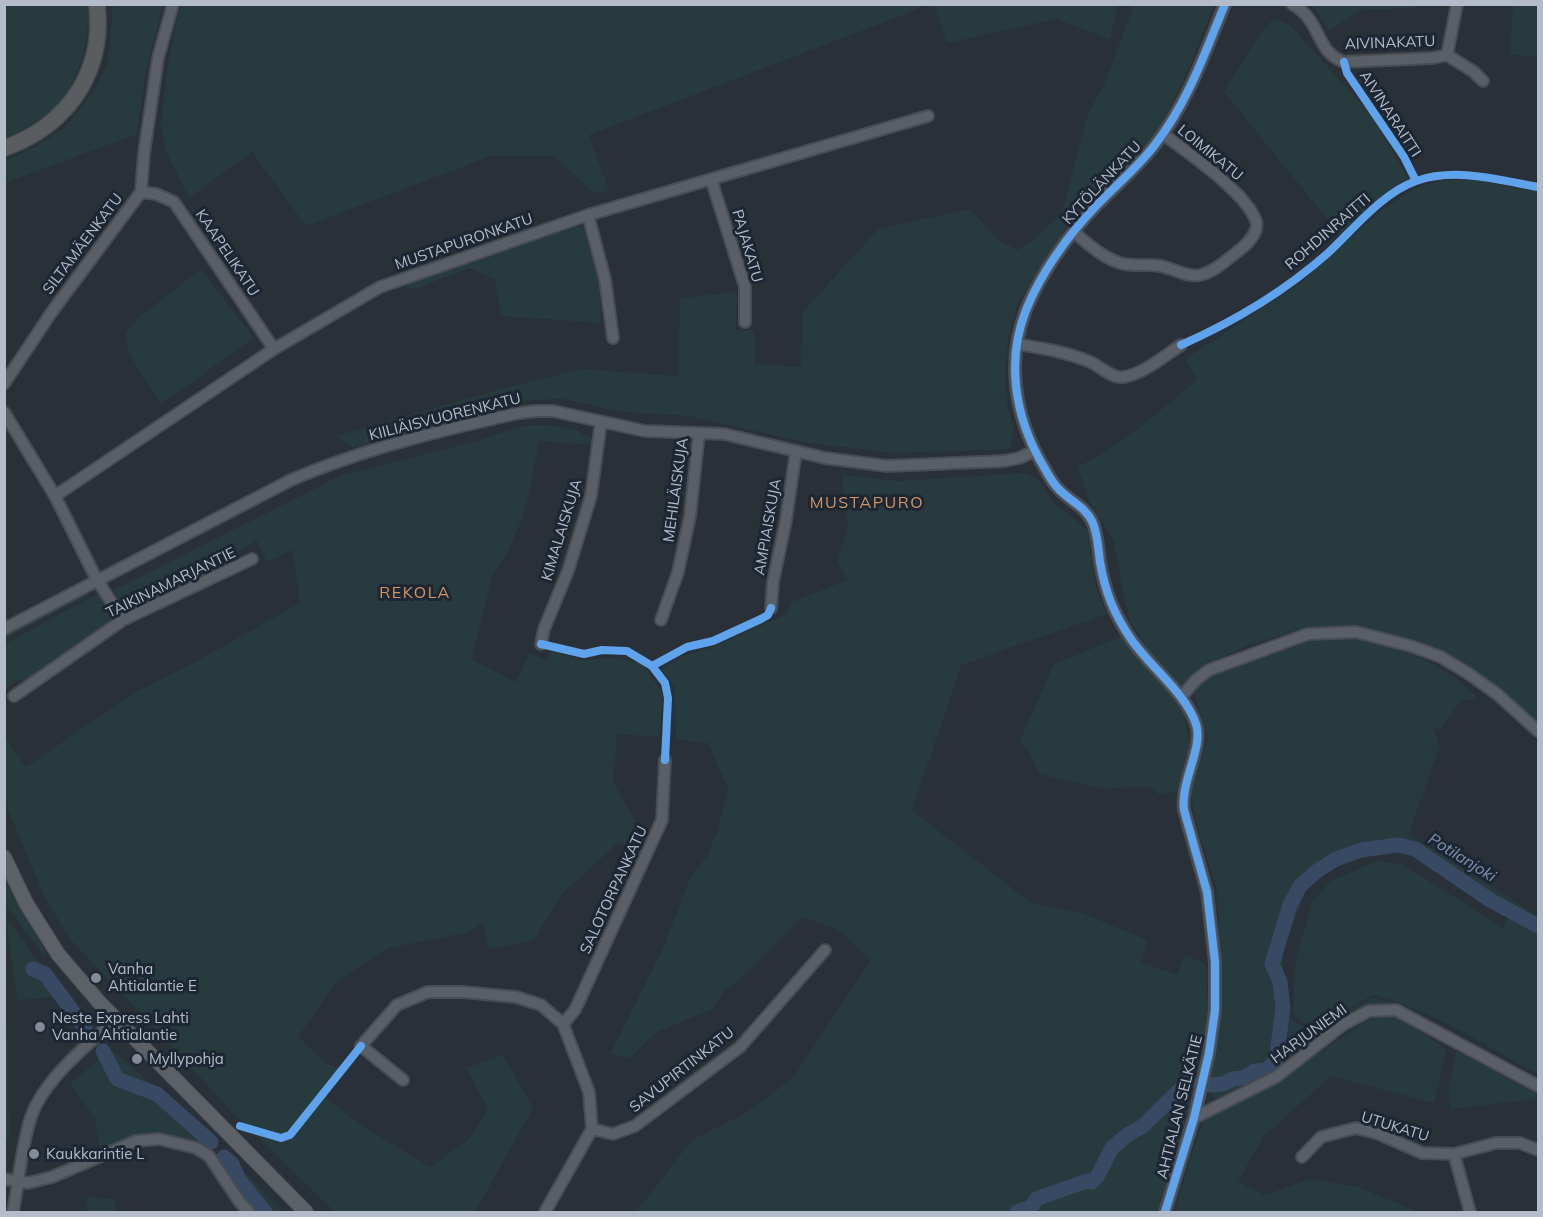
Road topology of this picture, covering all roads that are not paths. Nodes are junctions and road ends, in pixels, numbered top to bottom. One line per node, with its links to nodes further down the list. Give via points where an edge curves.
1 (172, 4): 12 (street, SILTAMÄENKATU, via 158,58)
2 (1225, 4): 9 (street, KYTÖLÄNKATU, via 1184,100)
3 (1292, 4): 6 (street, AIVINAKATU, via 1313,22 1333,58 1344,62)
4 (1457, 4): 6 (street, AIVINAKATU)
5 (97, 5): 10 (highway, via 96,47 77,95 37,135)
6 (1446, 55): 7 (street, AIVINAKATU)
7 (1484, 81)
8 (928, 116): 11 (street, MUSTAPURONKATU)
9 (1163, 134): 14 (street, KYTÖLÄNKATU); 14 (street, LOIMIKATU, via 1220,178 1250,211 1257,224 1255,234 1246,244 1207,273 1190,276 1160,266 1112,260)
10 (4, 148)
11 (711, 179): 13 (street, MUSTAPURONKATU); 15 (street, PAJAKATU, via 745,287)
12 (141, 192): 19 (street, KAAPELIKATU, via 174,202); 20 (street, SILTAMÄENKATU)
13 (588, 215): 16 (street, via 605,279); 19 (street, MUSTAPURONKATU, via 380,287)
14 (1074, 232): 17 (street, KYTÖLÄNKATU, via 1037,288)
15 (745, 322)
16 (613, 338)
17 (1017, 344): 18 (street, via 1078,357 1121,378); 25 (street, KYTÖLÄNKATU, via 1018,400)
18 (1181, 345)
19 (274, 349): 27 (street, MUSTAPURONKATU)
20 (4, 384)
21 (4, 412): 27 (street)
22 (601, 422): 23 (street, KIILIÄISVUORENKATU, via 645,431); 29 (street, KIILIÄISVUORENKATU, via 536,411 350,457 291,480); 34 (street, KIMALAISKUJA, via 591,496)
23 (699, 433): 24 (street, KIILIÄISVUORENKATU, via 724,434); 32 (street, MEHILÄISKUJA, via 690,516 678,572)
24 (796, 451): 25 (street, KIILIÄISVUORENKATU, via 887,465 1004,461); 30 (street, AMPIAISKUJA)
25 (1035, 452): 26 (street, KYTÖLÄNKATU)
26 (1053, 484): 36 (street, AHTIALAN SELKÄTIE, via 1079,504 1092,521 1111,606 1148,661)
27 (55, 496): 29 (street)
28 (252, 559): 31 (street, TAIKINAMARJANTIE)
29 (97, 580): 31 (street); 33 (street, KIILIÄISVUORENKATU)
30 (771, 608)
31 (123, 620): 35 (street, TAIKINAMARJANTIE)
32 (661, 620)
33 (4, 629)
34 (541, 644)
35 (14, 696)
36 (1180, 697): 37 (street, via 1209,670 1308,634 1356,632 1441,657 1487,687); 45 (street, AHTIALAN SELKÄTIE, via 1197,728 1182,799 1207,892 1215,962 1215,1010)
37 (1539, 731)
38 (665, 760): 42 (street, SALOTORPANKATU, via 662,820 575,1010)
39 (4, 858): 41 (main road, via 58,954)
40 (825, 950): 46 (street, SAVUPIRTINKATU, via 740,1047 635,1126 613,1134)
41 (116, 1020): 51 (street, via 42,1096 32,1115); 54 (main road)
42 (562, 1024): 43 (street, via 541,1005 516,997 428,992 397,1005 361,1046); 46 (street, via 589,1092)
43 (403, 1080)
44 (1539, 1086): 45 (street, HARJUNIEMI, via 1396,1010 1369,1011 1344,1024 1276,1077)
45 (1194, 1118): 56 (street, AHTIALAN SELKÄTIE)
46 (592, 1129): 55 (street)
47 (1539, 1150): 48 (street, UTUKATU, via 1520,1143 1496,1143)
48 (1454, 1154): 49 (street, UTUKATU, via 1422,1153 1356,1128 1321,1137); 57 (street)
49 (1302, 1157)
50 (4, 1179): 51 (street)
51 (19, 1181): 52 (street); 53 (street, via 52,1177 136,1141 159,1139 196,1148 209,1156)
52 (13, 1212)
53 (249, 1212)
54 (306, 1212)
55 (546, 1212)
56 (1165, 1212)
57 (1470, 1212)

